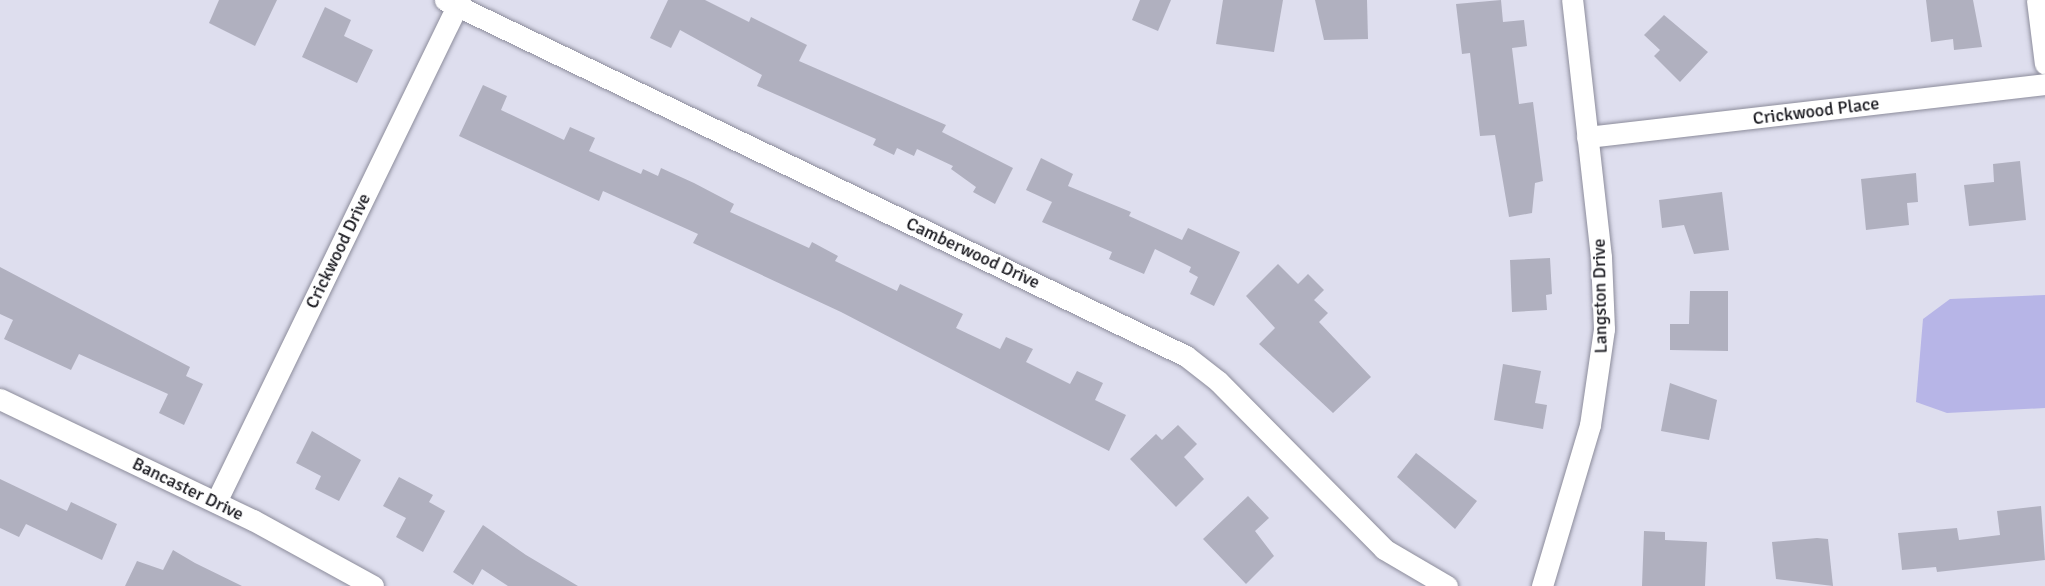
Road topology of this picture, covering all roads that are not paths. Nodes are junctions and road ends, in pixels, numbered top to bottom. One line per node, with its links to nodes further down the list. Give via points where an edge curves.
1 (1572, 0): 6 (street, Langston Drive)
2 (2037, 0): 4 (street)
3 (454, 2): 8 (street, Crickwood Drive); 10 (street, Camberwood Drive, via 1186,356 1218,381 1384,549)
4 (2045, 64)
5 (2045, 84): 6 (street, Crickwood Place)
6 (1587, 137): 11 (street, Langston Drive, via 1602,268 1602,353 1590,425)
7 (0, 399): 8 (street, Bancaster Drive)
8 (216, 502): 9 (street, Bancaster Drive)
9 (373, 586)
10 (1447, 586)
11 (1542, 586)

